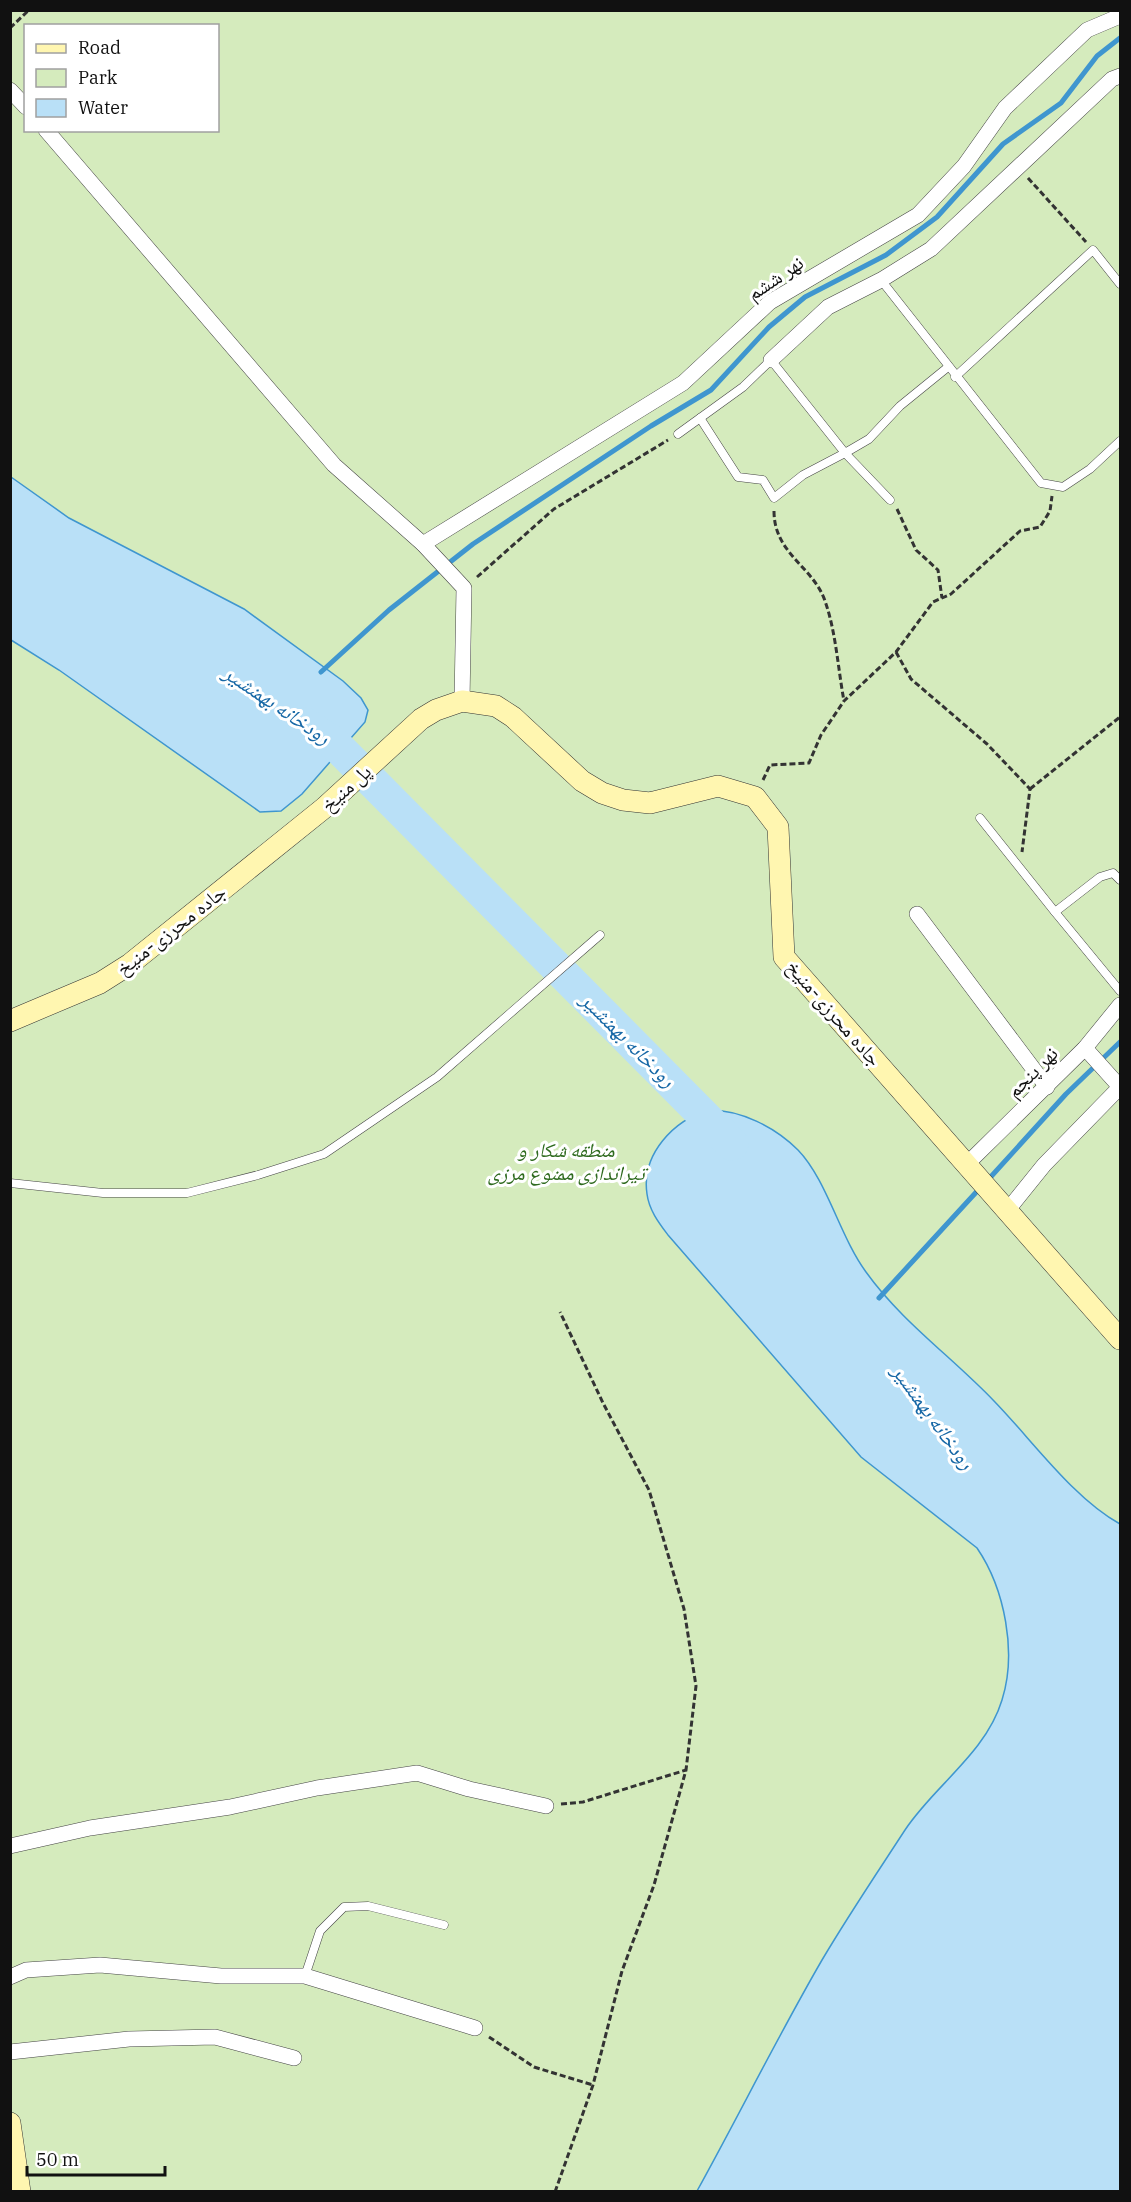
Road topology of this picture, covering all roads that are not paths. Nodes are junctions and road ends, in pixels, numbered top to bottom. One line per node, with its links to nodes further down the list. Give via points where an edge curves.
1 (1120, 16): 16 (street, نهر ششم, via 1087,30 1005,108 964,166 918,215 770,302 683,383)
2 (1120, 76): 6 (street, via 931,249)
3 (10, 90): 4 (street)
4 (24, 105)
5 (48, 132): 16 (street, via 334,465)
6 (881, 280): 8 (street, via 828,307); 9 (lane)
7 (1120, 284): 10 (lane, via 1093,250)
8 (771, 360): 11 (lane, via 743,387); 14 (lane)
9 (948, 367): 10 (lane); 14 (lane, via 900,406 869,439)
10 (956, 377): 13 (lane, via 1041,483 1063,487)
11 (700, 418): 12 (lane); 14 (lane, via 738,477 763,480 774,498 804,475)
12 (678, 434)
13 (1120, 441)
14 (845, 453): 15 (lane)
15 (890, 500)
16 (423, 544): 17 (street, via 460,584)
17 (462, 701): 20 (main road, پل منیخ, via 421,719 324,808); 30 (main road, جاده محرزی-منیخ, via 496,706 582,781 623,800 650,803 718,786 755,797 778,827 784,957)
18 (980, 818): 21 (lane)
19 (1120, 880): 21 (lane, via 1113,873 1100,877)
20 (233, 881): 26 (main road, جاده محرزی-منیخ, via 116,975)
21 (1055, 912): 24 (lane)
22 (917, 914): 28 (street)
23 (600, 935): 31 (lane, via 437,1077 324,1154 187,1193 103,1193)
24 (1120, 991)
25 (1120, 1005): 27 (street, نهر پنجم)
26 (10, 1021)
27 (1088, 1052): 28 (street, نهر پنجم); 29 (street)
28 (1047, 1087): 30 (street, نهر پنجم)
29 (1120, 1087): 32 (street, via 1044,1165)
30 (970, 1168): 32 (main road, جاده محرزی-منیخ)
31 (10, 1183)
32 (1008, 1211): 33 (main road)
33 (1120, 1339)
34 (546, 1806): 35 (street, via 417,1773 90,1828)
35 (10, 1846)
36 (444, 1925): 37 (lane, via 368,1906 344,1907 320,1931)
37 (305, 1976): 38 (street, via 221,1976 100,1965 26,1970); 39 (street)
38 (10, 1977)
39 (475, 2028)
40 (10, 2052): 41 (street, via 129,2039 215,2037)
41 (294, 2058)
42 (10, 2123): 43 (main road)
43 (20, 2192)

